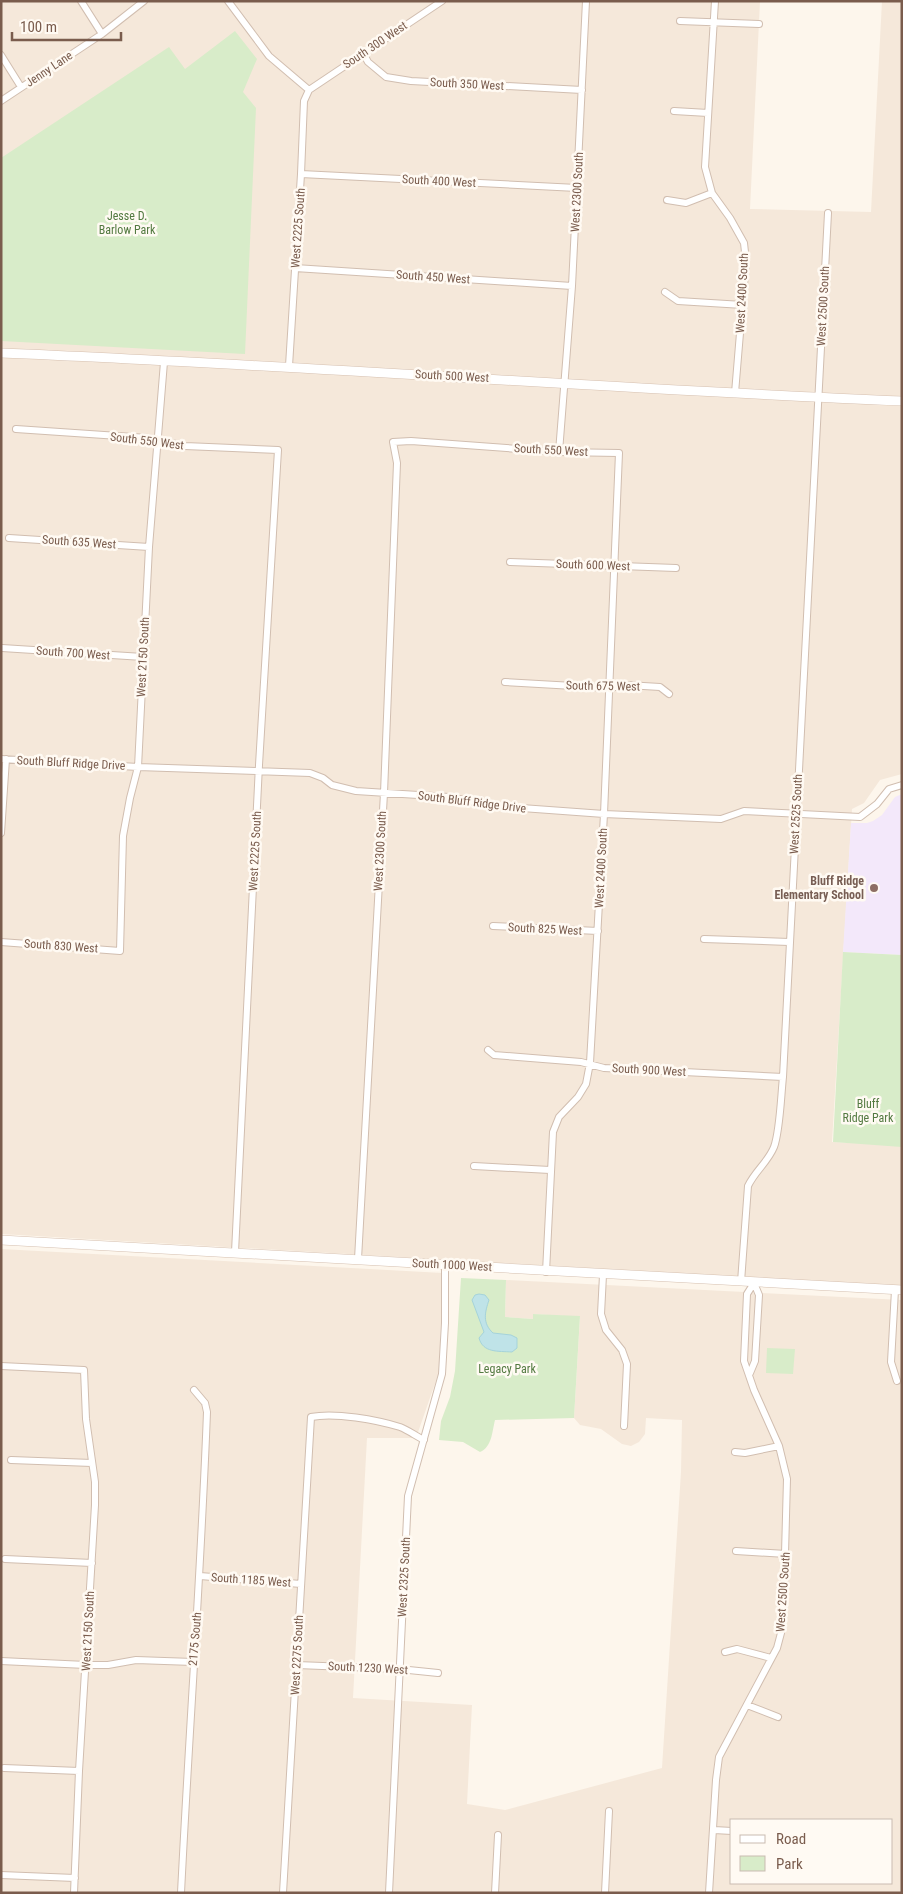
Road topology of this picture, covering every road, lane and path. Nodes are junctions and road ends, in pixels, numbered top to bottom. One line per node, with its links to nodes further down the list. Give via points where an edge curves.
1 (81, 1): 10 (street)
2 (144, 1): 10 (street, Jenny Lane)
3 (228, 1): 14 (street, via 269,56)
4 (442, 1): 11 (street, South 300 West)
5 (586, 1): 15 (street, West 2300 South)
6 (715, 1): 8 (street, West 2400 South)
7 (680, 20): 8 (street)
8 (714, 22): 9 (street); 18 (street, West 2400 South)
9 (758, 24)
10 (102, 34): 13 (street, Jenny Lane)
11 (363, 53): 14 (street, South 300 West); 15 (street, South 350 West, via 368,62 386,77)
12 (1, 55): 13 (street)
13 (21, 88): 16 (street, Jenny Lane)
14 (309, 90): 19 (street, West 2225 South, via 304,102)
15 (582, 90): 20 (street, West 2300 South)
16 (1, 101)
17 (674, 112): 18 (street)
18 (708, 114): 21 (street, West 2400 South, via 705,167)
19 (301, 174): 20 (street, South 400 West); 24 (street, West 2225 South)
20 (577, 188): 25 (street, West 2300 South)
21 (712, 193): 22 (street, via 686,203); 27 (street, West 2400 South, via 744,243)
22 (667, 200)
23 (828, 213): 34 (street, West 2500 South)
24 (295, 268): 25 (street, South 450 West); 30 (street, West 2225 South)
25 (572, 286): 31 (street, West 2300 South)
26 (665, 292): 27 (street, via 678,301)
27 (743, 305): 32 (street, West 2400 South)
28 (1, 353): 29 (street, South 500 West)
29 (164, 362): 30 (street, South 500 West); 37 (street, West 2150 South)
30 (288, 366): 31 (street, South 500 West)
31 (564, 383): 32 (street, South 500 West); 40 (street, West 2300 South)
32 (735, 394): 34 (street, South 500 West)
33 (902, 396): 35 (street)
34 (817, 398): 35 (street, South 500 West); 58 (street, West 2525 South)
35 (902, 401)
36 (16, 429): 37 (street, South 550 West)
37 (157, 439): 39 (street, South 550 West, via 185,446); 43 (street, West 2150 South)
38 (393, 442): 40 (street, South 550 West); 56 (street, West 2300 South, via 397,463)
39 (278, 450): 54 (street, West 2225 South)
40 (559, 452): 41 (street, South 550 West)
41 (619, 453): 45 (street, West 2400 South)
42 (9, 538): 43 (street, South 635 West)
43 (149, 547): 48 (street, West 2150 South)
44 (510, 562): 45 (street, South 600 West)
45 (614, 566): 46 (street, South 600 West); 50 (street, West 2400 South)
46 (676, 568)
47 (2, 648): 48 (street, South 700 West)
48 (143, 657): 53 (street, West 2150 South)
49 (505, 682): 50 (street, South 675 West)
50 (609, 688): 51 (street, South 675 West, via 626,685 660,687); 57 (street, West 2400 South)
51 (669, 694)
52 (4, 759): 53 (street, South Bluff Ridge Drive); 59 (street)
53 (138, 767): 54 (street, South Bluff Ridge Drive); 65 (street, West 2150 South, via 123,836)
54 (259, 772): 56 (street, South Bluff Ridge Drive, via 310,773 345,789); 72 (street, West 2225 South)
55 (902, 785): 58 (street, South Bluff Ridge Drive, via 889,789 860,818)
56 (384, 793): 57 (street, South Bluff Ridge Drive); 73 (street, West 2300 South)
57 (604, 814): 58 (street, South Bluff Ridge Drive, via 721,820 744,811); 61 (street, West 2400 South)
58 (796, 814): 64 (street, West 2525 South)
59 (1, 833)
60 (492, 926): 61 (street, South 825 West)
61 (598, 931): 67 (street, West 2400 South)
62 (704, 939): 64 (street)
63 (1, 942): 65 (street, South 830 West)
64 (789, 942): 68 (street, West 2525 South)
65 (120, 951)
66 (488, 1050): 67 (street, South 900 West, via 494,1055)
67 (590, 1063): 68 (street, South 900 West, via 604,1068); 70 (street, West 2400 South, via 586,1084 559,1117 553,1132)
68 (782, 1076): 77 (street, West 2525 South, via 775,1146 748,1186)
69 (474, 1166): 70 (street)
70 (550, 1170): 75 (street, West 2400 South)
71 (1, 1240): 72 (street, South 1000 West)
72 (235, 1252): 73 (street, South 1000 West)
73 (358, 1259): 74 (street, South 1000 West)
74 (445, 1265): 75 (street, South 1000 West); 85 (street, West 2325 South, via 442,1374)
75 (546, 1272): 76 (street, South 1000 West)
76 (602, 1275): 77 (street, South 1000 West); 84 (street, via 601,1314 606,1330 622,1350 627,1364)
77 (741, 1282): 78 (street, South 1000 West)
78 (754, 1283): 79 (street, South 1000 West); 81 (street, West 2500 South, via 759,1296 755,1361); 81 (street, West 2500 South, via 747,1294 744,1362)
79 (898, 1290): 82 (street, via 891,1362)
80 (1, 1366): 89 (street, West 2150 South, via 84,1370)
81 (750, 1373): 86 (street, West 2500 South, via 754,1390)
82 (897, 1381)
83 (194, 1390): 94 (street, 2175 South, via 208,1412)
84 (624, 1426)
85 (424, 1440): 95 (street, West 2275 South, via 401,1428 343,1415 311,1417); 102 (street, West 2325 South, via 408,1496)
86 (779, 1446): 87 (street, via 745,1454); 91 (street, West 2500 South, via 787,1479)
87 (735, 1452)
88 (11, 1460): 89 (street)
89 (92, 1463): 93 (street, West 2150 South, via 95,1482)
90 (736, 1551): 91 (street)
91 (786, 1554): 97 (street, West 2500 South, via 781,1633)
92 (4, 1559): 93 (street)
93 (92, 1563): 100 (street, West 2150 South)
94 (200, 1576): 95 (street, South 1185 West); 99 (street, 2175 South)
95 (301, 1584): 101 (street, West 2275 South)
96 (724, 1652): 97 (street, via 737,1649)
97 (771, 1658): 104 (street, West 2500 South)
98 (1, 1661): 100 (street)
99 (193, 1662): 100 (street, via 136,1660); 115 (street, 2175 South)
100 (86, 1665): 107 (street, West 2150 South)
101 (297, 1665): 102 (street, South 1230 West); 116 (street, West 2275 South)
102 (399, 1669): 103 (street, South 1230 West); 117 (street, West 2325 South)
103 (438, 1673)
104 (747, 1705): 105 (street); 109 (street, West 2500 South, via 719,1757)
105 (778, 1717)
106 (4, 1768): 107 (street)
107 (79, 1771): 113 (street, West 2150 South)
108 (609, 1811): 119 (street)
109 (714, 1830): 110 (street); 120 (street, West 2500 South)
110 (730, 1831)
111 (498, 1835): 118 (street)
112 (1, 1875): 113 (street)
113 (75, 1878): 114 (street, West 2150 South)
114 (74, 1893)
115 (181, 1893)
116 (283, 1893)
117 (389, 1893)
118 (495, 1893)
119 (605, 1893)
120 (709, 1893)

